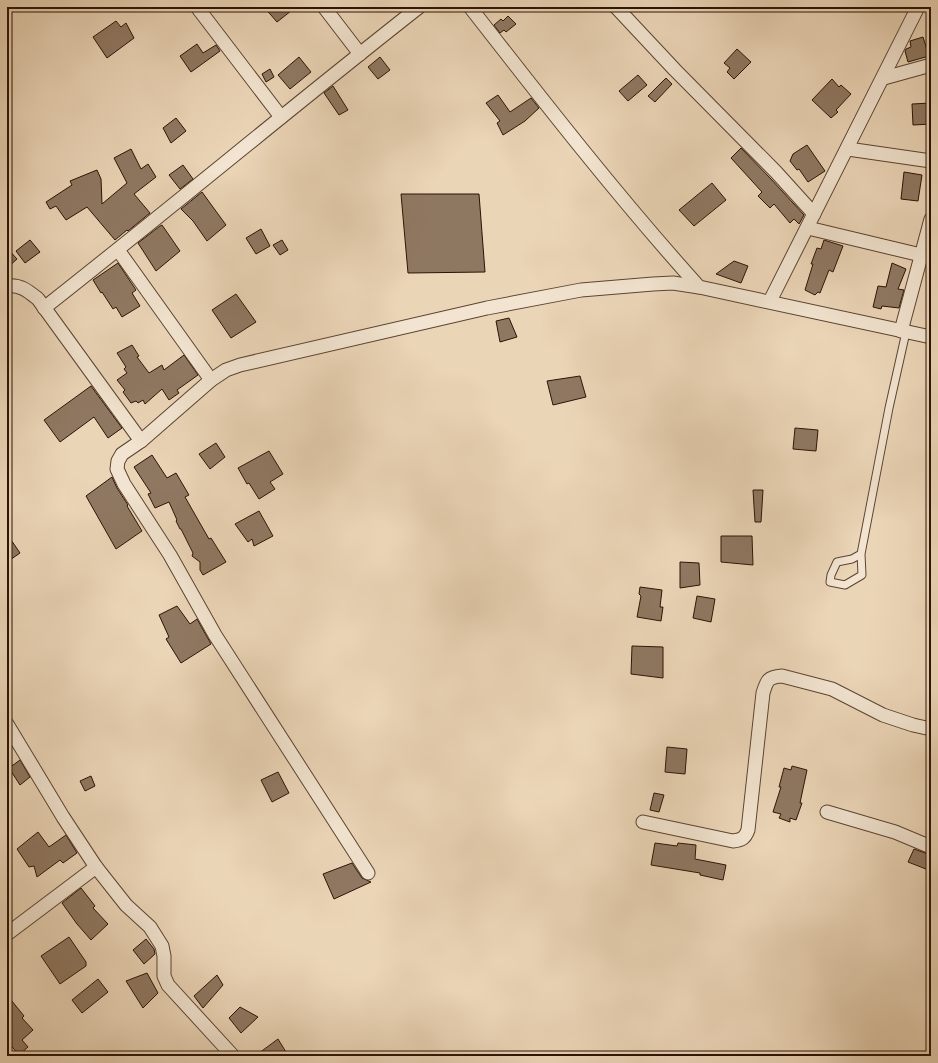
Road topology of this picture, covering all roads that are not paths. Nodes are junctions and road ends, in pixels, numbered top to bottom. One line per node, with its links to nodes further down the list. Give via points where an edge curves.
1 (197, 7): 10 (street)
2 (324, 7): 7 (street)
3 (419, 7): 7 (street)
4 (470, 7): 19 (street, via 648,230)
5 (616, 7): 13 (street)
6 (918, 7): 9 (street)
7 (360, 54): 10 (street)
8 (931, 65): 9 (street)
9 (884, 78): 11 (street)
10 (282, 117): 16 (street)
11 (848, 149): 12 (street); 13 (street)
12 (931, 162)
13 (814, 214): 15 (street)
14 (931, 219): 17 (street)
15 (808, 228): 17 (street); 20 (street)
16 (118, 250): 21 (street); 24 (street)
17 (922, 254): 22 (street)
18 (7, 286): 21 (street, via 14,285 25,289 38,299)
19 (699, 287): 20 (street); 24 (street, via 673,283 581,290 487,308 240,365)
20 (770, 301): 22 (street)
21 (44, 308): 25 (street)
22 (903, 331): 23 (street); 26 (lane)
23 (931, 337)
24 (211, 380): 25 (street)
25 (140, 442): 33 (street, via 122,454 118,461 117,470 124,484 170,555 215,635)
26 (861, 554): 26 (lane, via 862,575 845,585 830,582 838,562)
27 (7, 724): 32 (street, via 63,818)
28 (931, 729): 30 (street, via 883,715 832,689 773,676 766,681 762,693 748,830 745,837 733,841)
29 (827, 812): 31 (street, via 895,832)
30 (643, 822)
31 (931, 847)
32 (96, 867): 34 (street); 35 (street, via 126,905 150,927 162,946 164,976 168,985)
33 (368, 873)
34 (7, 934)
35 (233, 1056)

